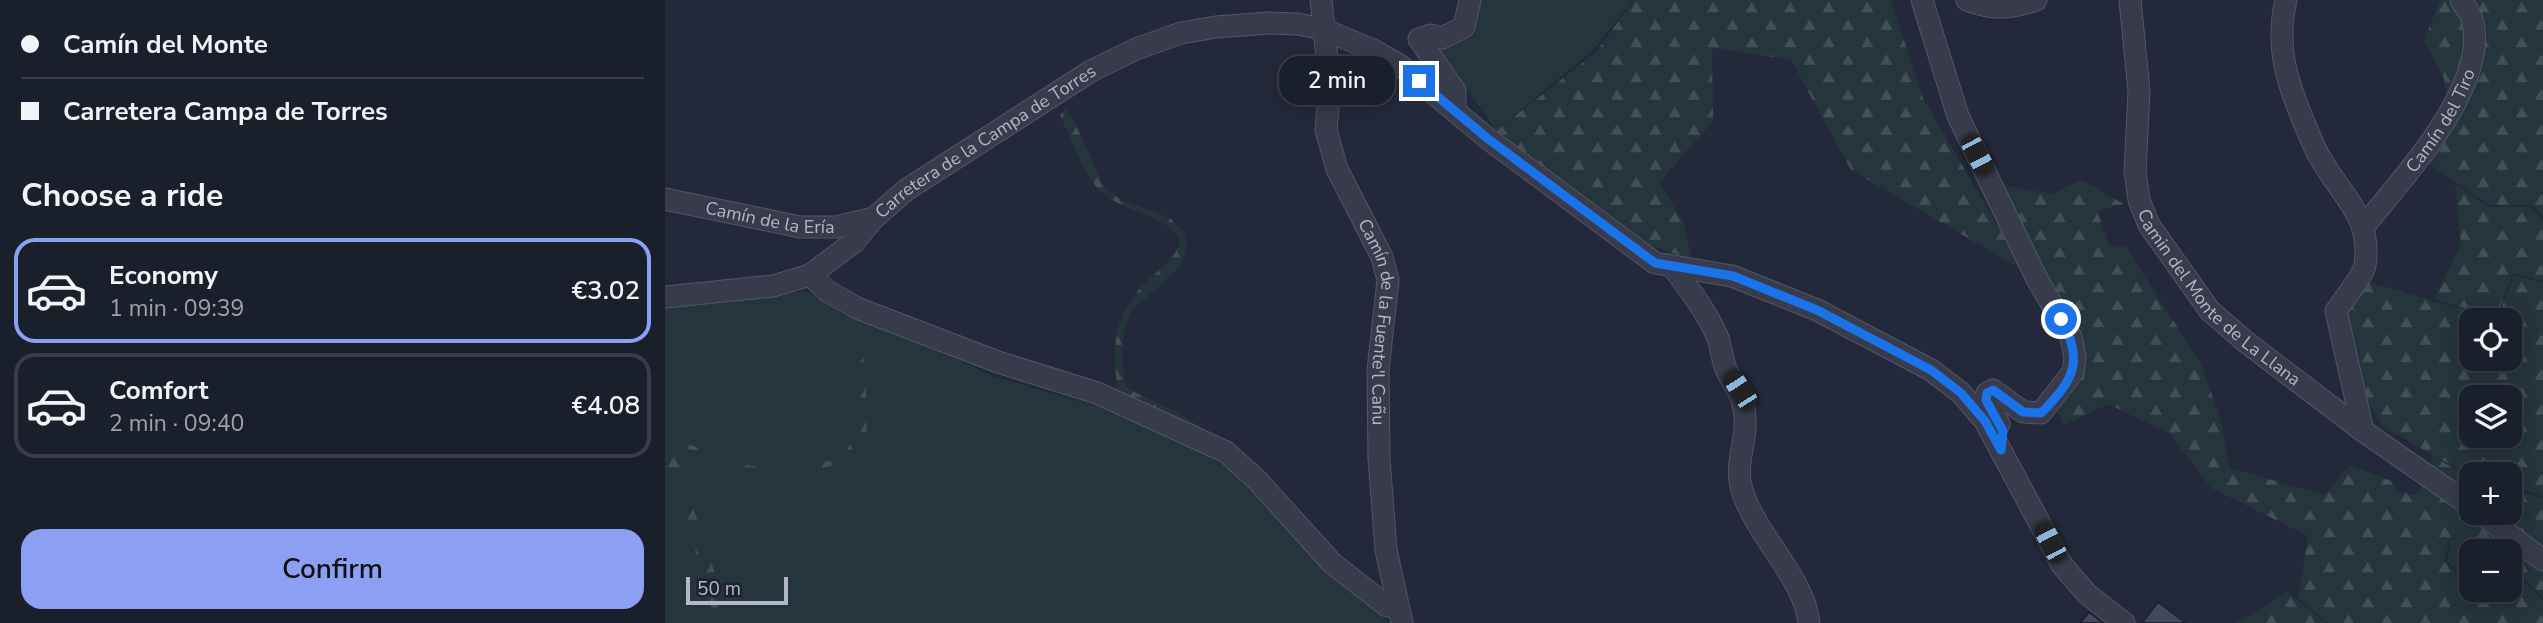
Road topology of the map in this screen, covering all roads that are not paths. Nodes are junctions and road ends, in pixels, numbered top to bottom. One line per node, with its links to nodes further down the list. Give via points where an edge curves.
1 (1321, 0): 9 (street, Camín de la Fuente'l Cañu)
2 (1470, 0): 10 (street, via 1464,27 1442,38 1419,39 1455,91)
3 (1921, 0): 18 (street, via 1958,116 2037,279 2071,337 2075,358 2073,372 2041,413 2023,412 1993,390 1987,393 1986,400 2003,431)
4 (1967, 0): 5 (street, via 1990,8 2010,8)
5 (2036, 0)
6 (2130, 0): 17 (street, Camin del Monte de La Llana, via 2139,91 2135,171 2149,225 2210,312)
7 (2286, 0): 13 (street, via 2280,23 2283,60 2293,95 2320,159)
8 (2461, 0): 13 (street, Camín del Tiro, via 2472,19 2473,51 2463,91 2418,160)
9 (1323, 29): 10 (street, Carretera de la Campa de Torres, via 1401,66); 12 (street, Carretera de la Campa de Torres, via 1269,23 1216,27 1136,49 1091,71 949,160); 22 (street, Camín de la Fuente'l Cañu, via 1330,86 1326,130 1337,169 1382,257 1388,280 1378,370 1379,458 1386,550)
10 (1455, 111): 14 (street, Carretera de la Campa de Torres, via 1606,228 1655,263)
11 (665, 199): 12 (street, Camín de la Ería, via 800,227 836,227)
12 (874, 218): 15 (street, Carretera de la Campa de Torres, via 854,242)
13 (2364, 226): 17 (street, via 2365,267 2336,311)
14 (1672, 266): 18 (street, Carretera de la Campa de Torres, via 1733,276 1817,310 1931,370 1961,393 1985,421); 23 (street, via 1699,303 1740,390 1745,422 1737,475 1742,493 1752,517 1800,592)
15 (810, 275): 16 (street, Carretera de la Campa de Torres, via 773,286); 22 (street, via 857,308 998,362 1097,393 1226,452 1332,563)
16 (665, 298)
17 (2363, 431): 19 (street, Camin del Monte de La Llana)
18 (2001, 450): 24 (street, Carretera de la Campa de Torres, via 2062,565 2087,594)
19 (2459, 498)
20 (2496, 525): 21 (street)
21 (2543, 560)
22 (1400, 616)
23 (1809, 623)
24 (2124, 623)

